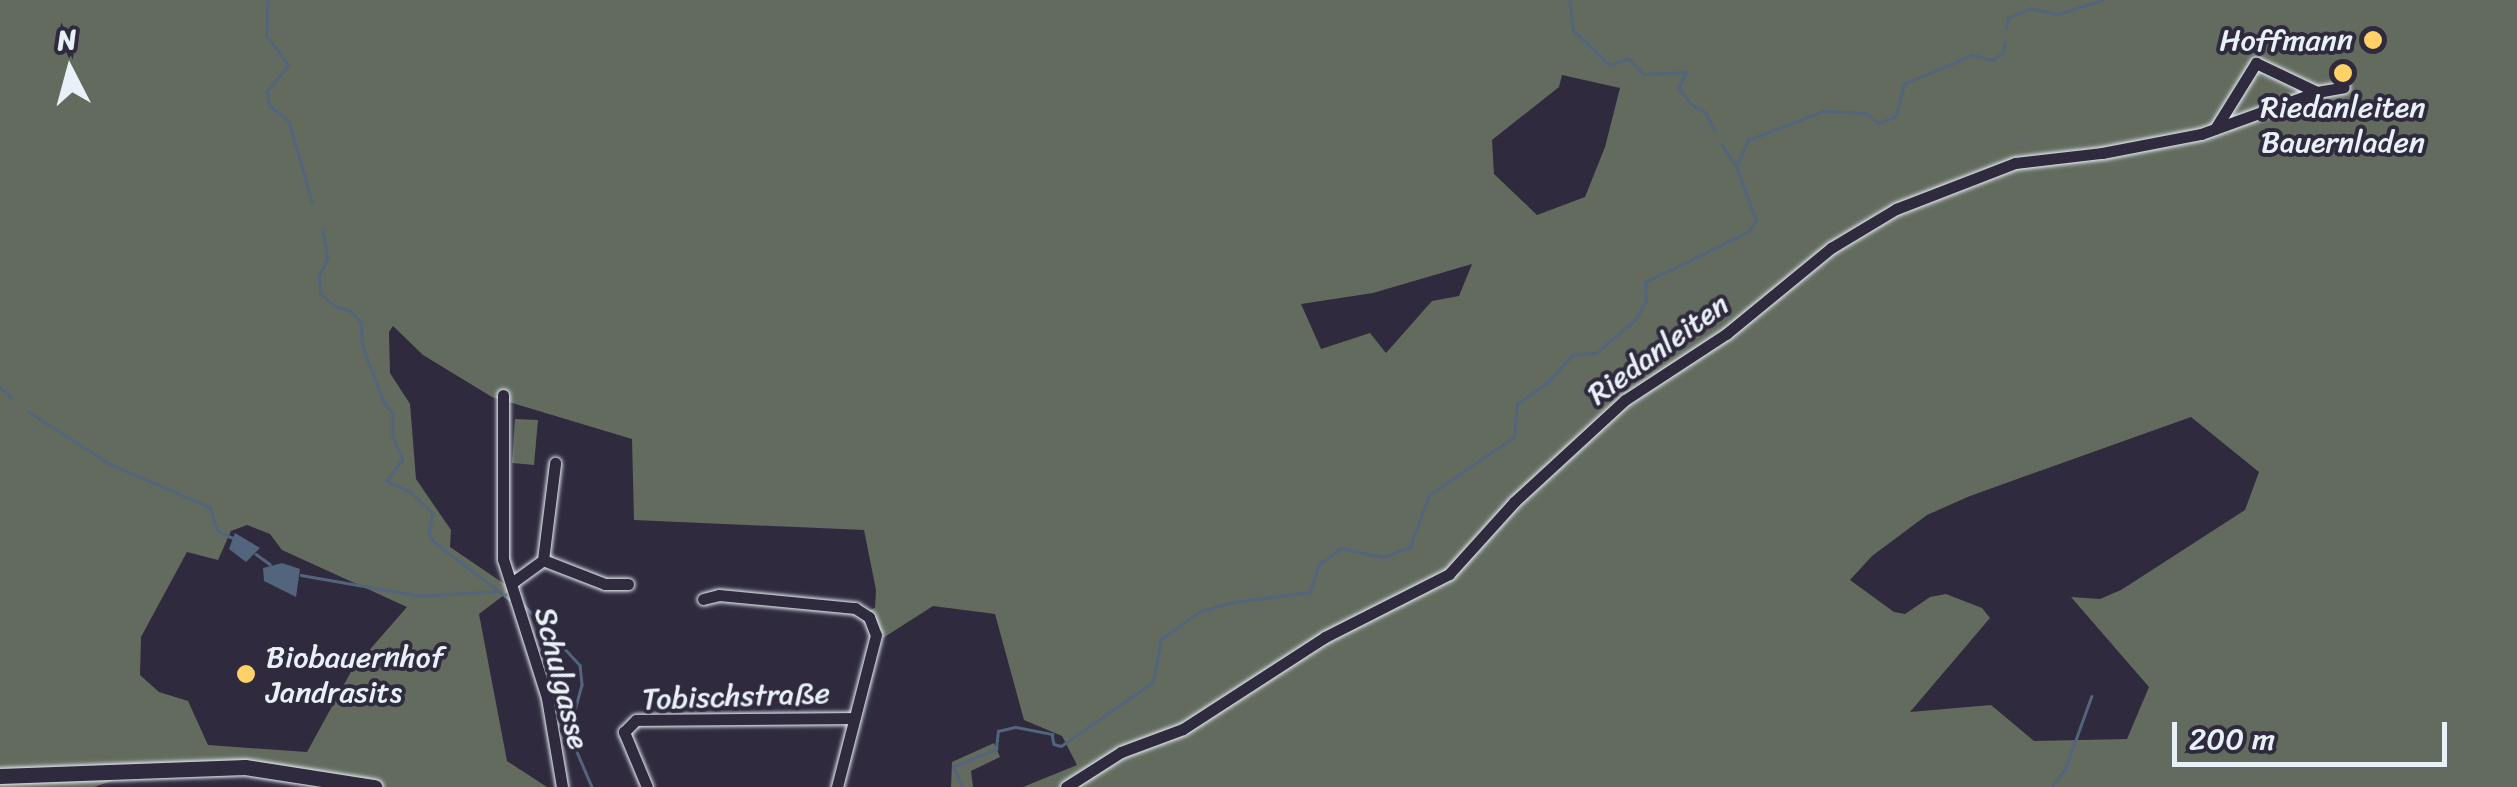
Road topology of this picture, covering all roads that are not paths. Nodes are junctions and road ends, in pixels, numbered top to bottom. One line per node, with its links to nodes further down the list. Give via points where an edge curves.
1 (2344, 87): 2 (street, Riedanleiten)
2 (2317, 92): 3 (street, Riedanleiten); 3 (street, via 2256,63)
3 (2216, 129): 17 (street, Riedanleiten, via 2015,163 1896,209 1831,248 1726,334 1625,400 1514,502 1449,574 1325,637 1183,729 1121,752)
4 (504, 394): 7 (street, Schulgasse, via 500,530)
5 (556, 463): 6 (street)
6 (542, 560): 7 (street, Schulgasse); 8 (street, Schulgasse, via 605,584)
7 (513, 582): 14 (street, Schulgasse, via 547,698)
8 (628, 584)
9 (703, 599): 10 (street, via 855,608 869,617 876,635)
10 (853, 718): 15 (street, Tobischstraße, via 636,720 624,732); 16 (street)
11 (0, 776): 12 (street, via 245,767)
12 (327, 784): 13 (street)
13 (374, 787)
14 (562, 787)
15 (647, 787)
16 (837, 787)
17 (1066, 787)

